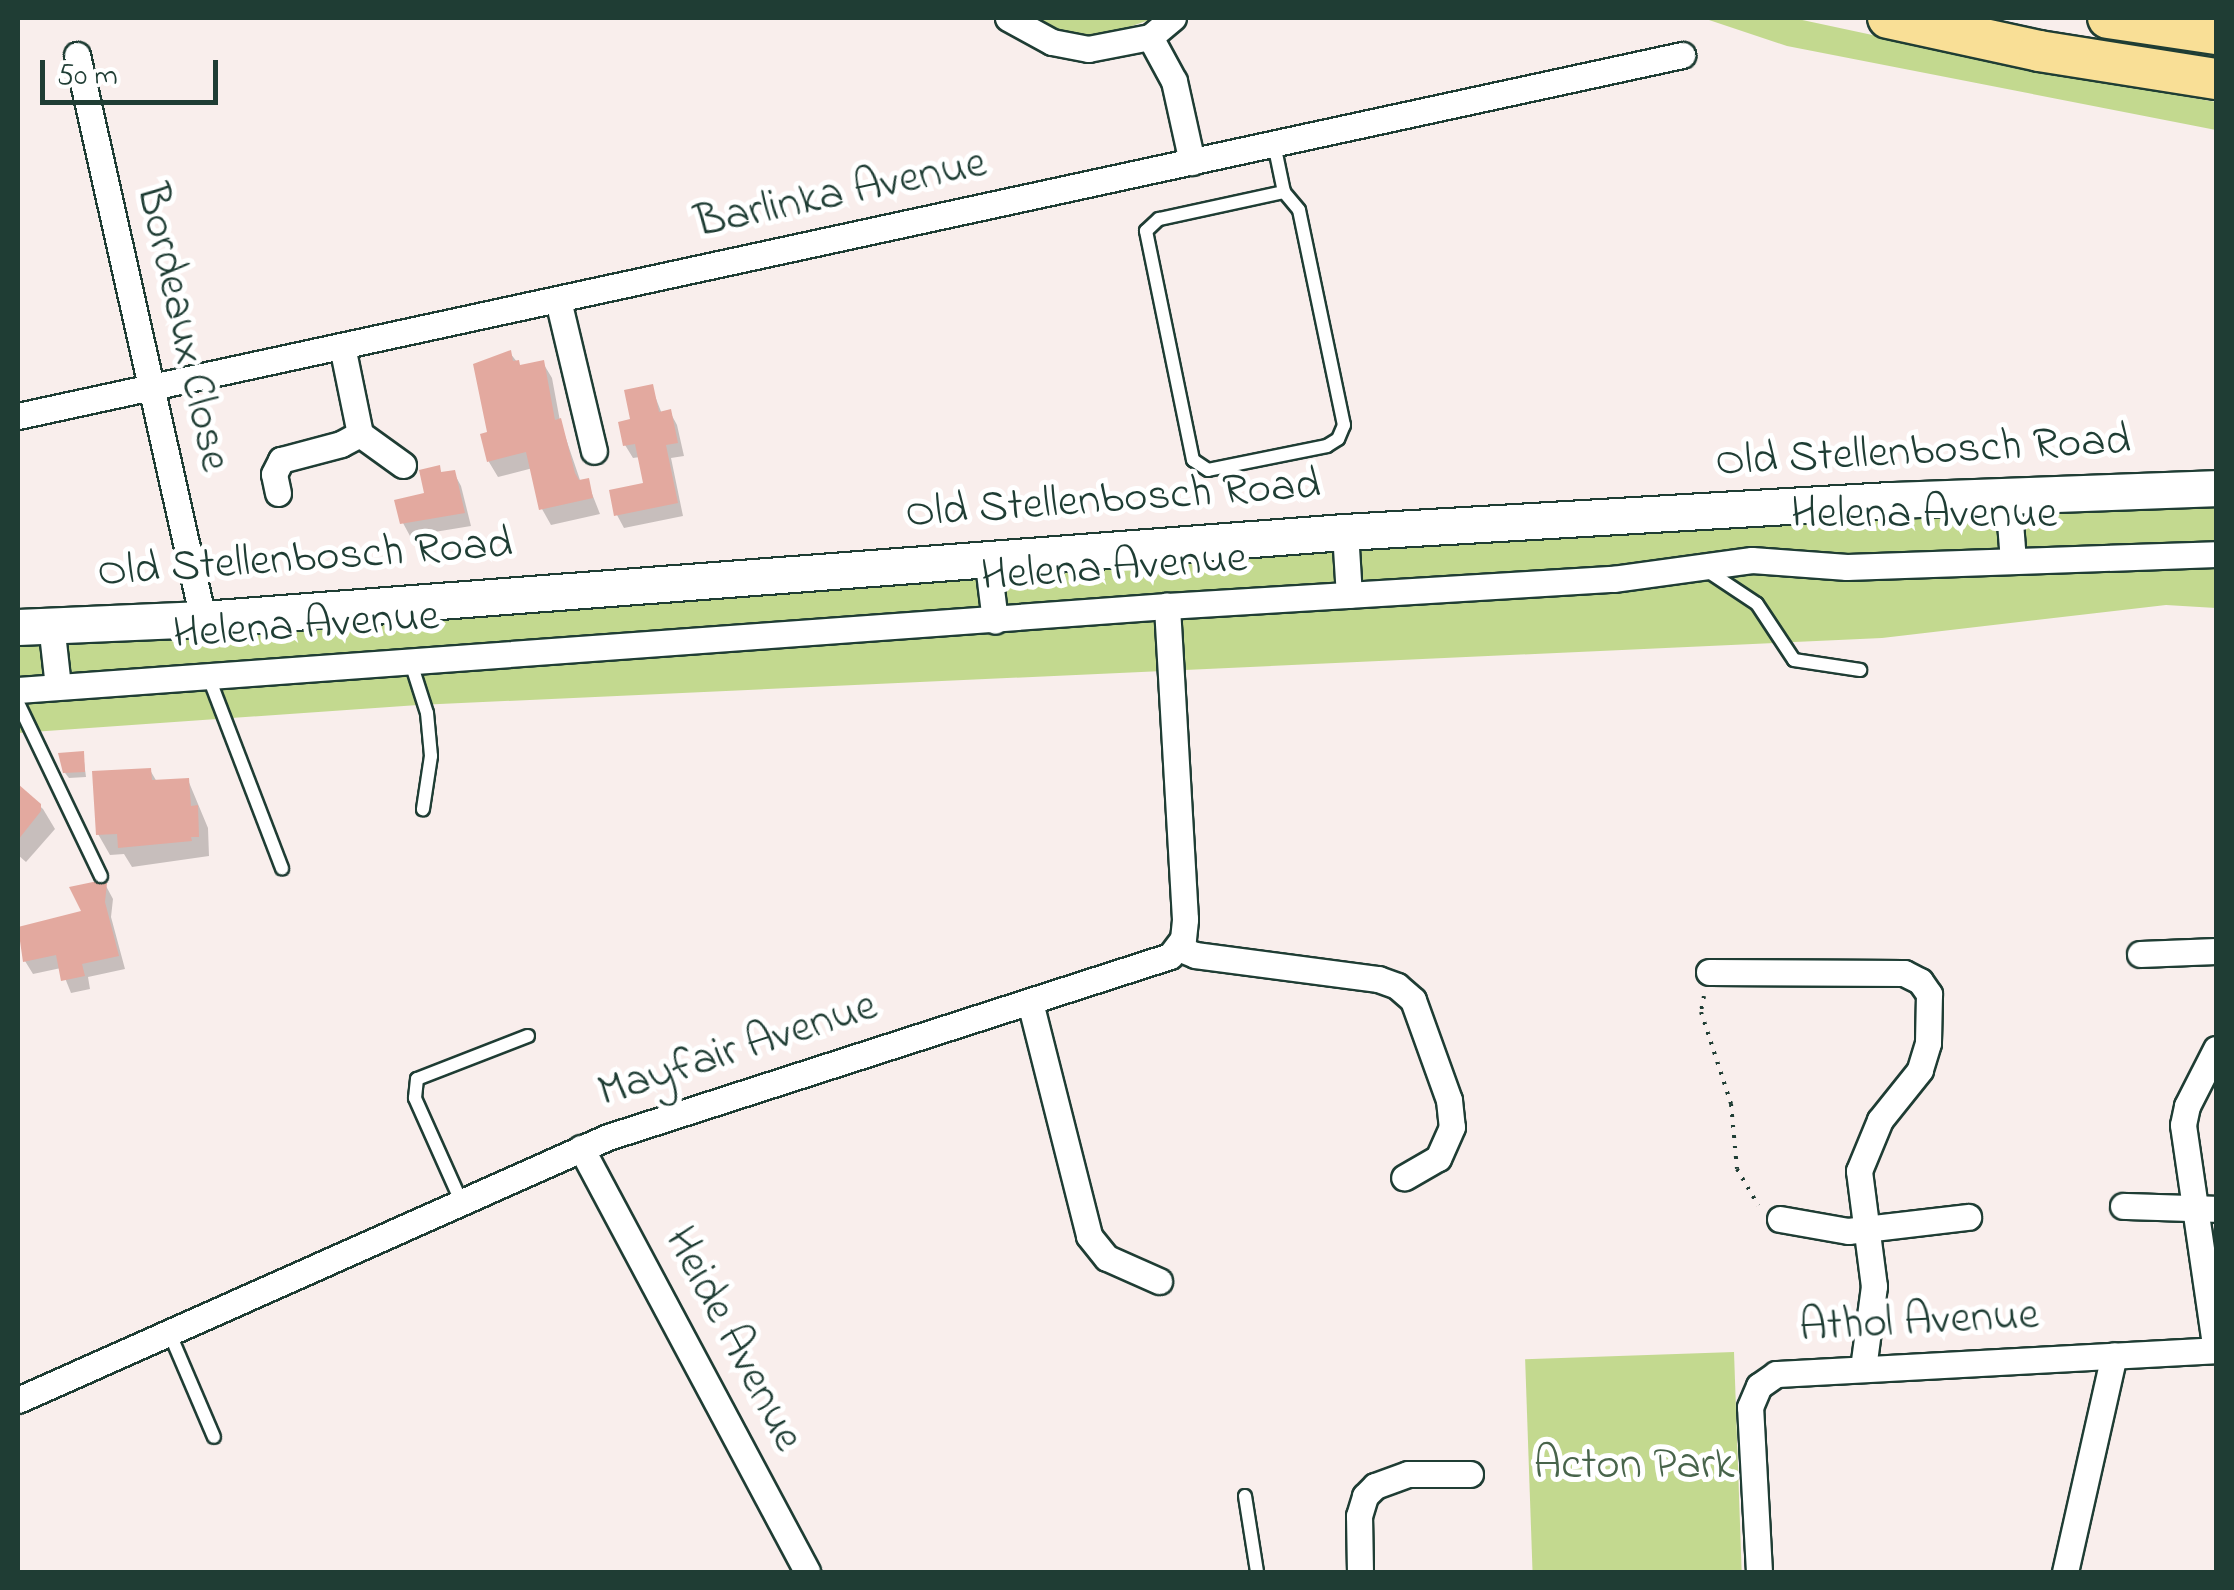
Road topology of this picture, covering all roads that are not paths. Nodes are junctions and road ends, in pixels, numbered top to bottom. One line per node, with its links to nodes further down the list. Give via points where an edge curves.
1 (1008, 18): 6 (street, via 1069,46 1106,48)
2 (1173, 18): 6 (street)
3 (1888, 18): 9 (main road)
4 (2108, 18): 5 (main road)
5 (2216, 34)
6 (1150, 38): 11 (street, via 1174,81)
7 (77, 56): 15 (street, Bordeaux Close)
8 (1682, 56): 10 (street, Barlinka Avenue)
9 (2216, 79)
10 (1274, 144): 11 (street, Barlinka Avenue); 12 (lane)
11 (1192, 162): 13 (street, Barlinka Avenue)
12 (1284, 192): 12 (lane, via 1299,210 1344,426 1326,446 1208,470 1193,460 1146,231 1160,219)
13 (558, 300): 14 (street, Barlinka Avenue); 18 (street)
14 (342, 346): 15 (street, Barlinka Avenue); 17 (street)
15 (150, 388): 16 (street, Barlinka Avenue); 30 (street, Bordeaux Close)
16 (18, 416)
17 (360, 434): 19 (street); 21 (street, via 281,460 274,474)
18 (594, 451)
19 (403, 465)
20 (2216, 488): 22 (street, Old Stellenbosch Road)
21 (278, 492)
22 (2008, 496): 23 (street, Old Stellenbosch Road); 26 (street)
23 (1345, 532): 25 (street, Old Stellenbosch Road); 28 (street)
24 (2216, 554): 26 (street, Helena Avenue)
25 (987, 556): 30 (street, Old Stellenbosch Road); 31 (street)
26 (2012, 560): 27 (street, Helena Avenue, via 1848,568 1752,560)
27 (1704, 568): 28 (street, Helena Avenue, via 1614,580); 34 (lane, via 1756,604 1794,660)
28 (1349, 595): 29 (street, Helena Avenue)
29 (1166, 606): 31 (street, Helena Avenue); 42 (street, via 1185,919)
30 (203, 619): 32 (street, Old Stellenbosch Road)
31 (995, 621): 33 (street, Helena Avenue)
32 (34, 626): 36 (street)
33 (412, 663): 35 (street, Helena Avenue); 39 (lane, via 428,713 432,756)
34 (1860, 670)
35 (210, 678): 36 (street, Helena Avenue); 40 (lane)
36 (58, 686): 37 (street, Helena Avenue)
37 (18, 690)
38 (18, 703): 41 (lane)
39 (423, 809)
40 (282, 868)
41 (101, 876)
42 (1178, 948): 46 (street, Mayfair Avenue, via 1161,962); 50 (street, via 1378,979 1405,992 1424,1020 1452,1113 1438,1158)
43 (2216, 951): 44 (street)
44 (2140, 954)
45 (1710, 972): 56 (street, via 1904,973 1925,987 1931,1010 1925,1057 1862,1156 1858,1186)
46 (1030, 1002): 49 (street, Mayfair Avenue); 57 (street, via 1089,1236 1107,1258)
47 (528, 1036): 51 (lane, via 417,1080 416,1098)
48 (2216, 1049): 53 (street, via 2184,1116)
49 (581, 1148): 51 (street, Mayfair Avenue); 66 (street, Heide Avenue)
50 (1404, 1178)
51 (462, 1202): 58 (street, Mayfair Avenue)
52 (2123, 1206): 53 (street)
53 (2206, 1209): 59 (street)
54 (1968, 1217): 56 (street)
55 (1780, 1218): 56 (street)
56 (1865, 1229): 61 (street, via 1874,1286)
57 (1160, 1281)
58 (169, 1332): 62 (street, Mayfair Avenue); 63 (lane)
59 (2216, 1350): 60 (street, Athol Avenue)
60 (2114, 1355): 61 (street, Athol Avenue); 70 (street)
61 (1863, 1368): 69 (street, Athol Avenue, via 1776,1374 1752,1396)
62 (18, 1400)
63 (214, 1437)
64 (1470, 1474): 68 (street, via 1408,1474 1375,1486 1359,1516)
65 (1245, 1496): 67 (lane)
66 (808, 1572)
67 (1257, 1572)
68 (1360, 1572)
69 (1759, 1572)
70 (2066, 1572)

